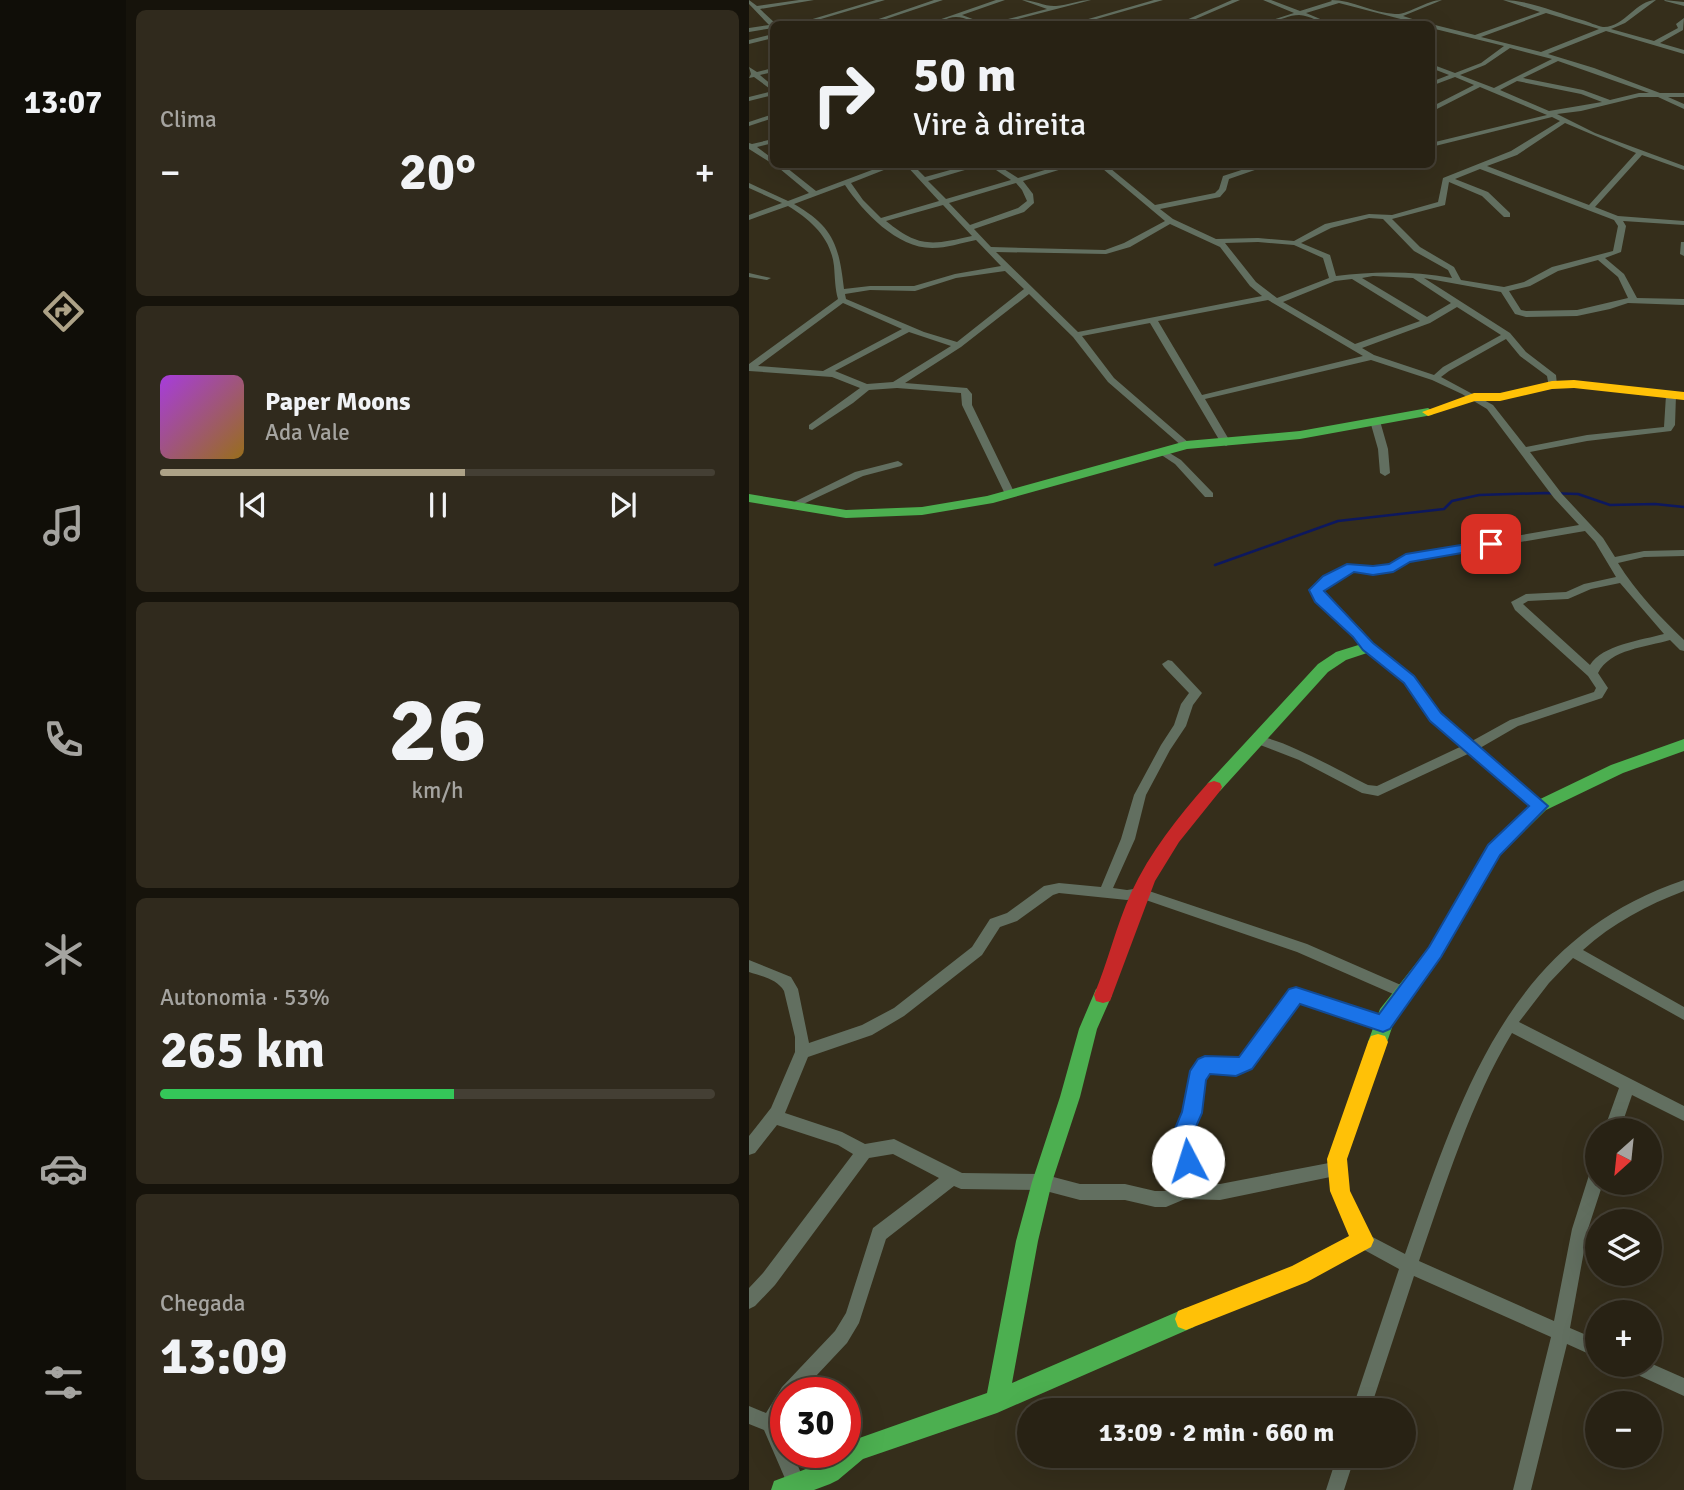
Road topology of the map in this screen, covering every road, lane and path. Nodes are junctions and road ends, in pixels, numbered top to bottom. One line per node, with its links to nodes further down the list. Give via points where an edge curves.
1 (811, 0): 24 (street)
2 (842, 0): 22 (street)
3 (882, 0): 22 (street)
4 (1002, 0): 28 (street)
5 (1025, 0): 21 (street)
6 (1088, 0): 21 (street)
7 (1160, 0): 39 (street)
8 (1237, 0): 40 (street)
9 (1266, 0): 27 (street)
10 (1379, 0): 23 (street)
11 (1439, 0): 29 (street)
12 (1506, 0): 20 (street)
13 (1653, 0): 48 (street, via 1633,17)
14 (1667, 0): 19 (street)
15 (749, 1): 24 (street)
16 (934, 1): 30 (street)
17 (1336, 1): 23 (street); 27 (street)
18 (1541, 2): 20 (street)
19 (1684, 4)
20 (1528, 6): 25 (street)
21 (1051, 8): 38 (street)
22 (853, 9): 30 (street); 33 (street)
23 (1365, 9): 29 (street)
24 (757, 10): 26 (street); 44 (street)
25 (1546, 11): 48 (street); 50 (street)
26 (749, 13)
27 (1300, 13): 41 (street); 42 (street)
28 (958, 16): 36 (street); 37 (street)
29 (1393, 17): 31 (street); 43 (street)
30 (881, 20): 34 (street); 35 (street)
31 (1382, 20)
32 (1684, 20): 52 (street, via 1681,29)
33 (810, 21)
34 (878, 21)
35 (884, 21)
36 (940, 21)
37 (974, 21)
38 (1005, 21)
39 (1085, 21)
40 (1187, 21)
41 (1273, 21)
42 (1321, 21)
43 (1411, 21)
44 (770, 23)
45 (770, 26): 47 (street)
46 (1435, 27): 50 (street)
47 (749, 30)
48 (1606, 30): 52 (street); 55 (street)
49 (770, 37): 51 (street)
50 (1475, 37): 53 (street)
51 (749, 42)
52 (1654, 44): 54 (street)
53 (1508, 46): 55 (street); 60 (street, via 1488,61)
54 (1684, 52)
55 (1542, 54): 56 (street)
56 (1557, 59): 61 (street); 67 (street)
57 (1435, 68): 60 (street)
58 (770, 70): 59 (street)
59 (751, 73): 64 (street)
60 (1455, 75): 62 (street); 63 (street)
61 (1517, 79): 65 (street); 70 (street)
62 (1435, 82)
63 (1479, 85): 65 (street); 72 (street)
64 (770, 89)
65 (1494, 90): 73 (street)
66 (770, 92): 69 (street)
67 (1660, 94): 68 (street); 70 (street); 71 (street)
68 (1684, 95)
69 (749, 99)
70 (1609, 102): 73 (street)
71 (1684, 107)
72 (1435, 108)
73 (1551, 114): 75 (street); 78 (street)
74 (770, 117): 76 (street)
75 (1564, 121): 80 (street); 82 (street, via 1514,153)
76 (749, 124)
77 (770, 142): 79 (street)
78 (1435, 144)
79 (750, 146): 81 (street)
80 (1641, 152): 83 (street); 101 (street)
81 (770, 159)
82 (1479, 166): 92 (street); 101 (street)
83 (1683, 167)
84 (783, 168): 97 (street)
85 (885, 168): 95 (street)
86 (912, 168): 93 (street)
87 (967, 168): 93 (street)
88 (997, 168): 94 (street)
89 (1061, 168): 94 (street)
90 (1105, 168): 100 (street)
91 (1257, 168): 100 (street, via 1226,178 1217,195)
92 (1448, 179): 102 (street, via 1485,194); 104 (street, via 1443,183 1442,203)
93 (923, 180): 98 (street)
94 (1017, 180): 98 (street); 109 (street, via 1030,195 1027,206)
95 (846, 183): 97 (street); 106 (street)
96 (749, 185): 99 (street)
97 (815, 194): 99 (street)
98 (946, 202): 106 (street); 109 (street)
99 (786, 204): 103 (street); 126 (street, via 809,214 822,228 836,255)
100 (1152, 208): 107 (street)
101 (1590, 209): 105 (street)
102 (1507, 215)
103 (749, 218)
104 (1386, 218): 112 (street, via 1369,216 1328,226); 123 (street, via 1417,249 1451,270)
105 (1617, 218): 108 (street); 116 (street, via 1622,226 1617,252)
106 (878, 221): 110 (street, via 924,246)
107 (1170, 221): 111 (street); 114 (street, via 1106,252)
108 (1684, 223)
109 (969, 228): 110 (street)
110 (978, 237): 114 (street)
111 (1217, 241): 112 (street); 127 (street, via 1253,284)
112 (1295, 243): 122 (street, via 1327,257)
113 (1684, 244): 115 (street)
114 (989, 248): 117 (street)
115 (1684, 254)
116 (1598, 257): 125 (street); 128 (street, via 1621,276)
117 (1007, 268): 124 (street); 126 (street, via 955,276 915,289 870,288)
118 (749, 275): 121 (street)
119 (1352, 276): 120 (street); 122 (street); 132 (street)
120 (1414, 276): 123 (street); 129 (street)
121 (767, 278)
122 (1333, 279): 127 (street)
123 (1457, 281): 125 (street)
124 (1028, 290): 134 (street); 136 (street)
125 (1504, 290): 128 (street, via 1518,312 1526,314 1577,313)
126 (841, 296): 133 (street); 139 (street)
127 (1273, 299): 131 (street); 137 (street)
128 (1634, 300): 130 (street)
129 (1458, 302): 132 (street); 135 (street)
130 (1684, 302)
131 (1152, 319): 134 (street); 147 (street)
132 (1427, 321): 137 (street)
133 (908, 328): 136 (street); 140 (street)
134 (1076, 335): 151 (street, via 1111,380)
135 (1507, 335): 141 (street); 143 (street, via 1551,375)
136 (958, 345): 142 (street)
137 (1356, 347): 138 (street)
138 (1371, 357): 141 (street); 147 (street)
139 (749, 368): 140 (street)
140 (825, 373): 144 (street)
141 (1435, 379): 146 (street)
142 (897, 385): 144 (street); 156 (street, via 964,390)
143 (1552, 385): 145 (street, via 1574,383); 146 (street, via 1500,397)
144 (866, 387): 149 (street)
145 (1678, 395): 152 (street, via 1668,429)
146 (1474, 397): 148 (street, via 1418,415); 152 (street, via 1496,412)
147 (1199, 398): 150 (street)
148 (1375, 421): 150 (street); 155 (street)
149 (812, 427)
150 (1226, 443): 151 (street)
151 (1186, 446): 153 (street)
152 (1522, 451): 160 (street)
153 (1163, 452): 156 (street); 157 (street)
154 (898, 464): 159 (street, via 859,474)
155 (1385, 473)
156 (1010, 494): 159 (street, via 896,513 846,514)
157 (1209, 495)
158 (749, 498): 159 (street)
159 (795, 504)
160 (1588, 527): 162 (street); 165 (street, via 1406,558 1393,568 1346,569 1316,590)
161 (1684, 553): 162 (street)
162 (1612, 561): 163 (street)
163 (1623, 579): 164 (street); 168 (street, via 1517,603)
164 (1672, 636): 166 (street); 168 (street, via 1610,653)
165 (1368, 646): 169 (street, via 1324,668); 171 (street, via 1400,670 1436,717)
166 (1684, 647)
167 (1168, 664): 174 (street, via 1196,693 1140,795 1128,839)
168 (1592, 673): 171 (street, via 1602,688 1598,695 1514,723)
169 (1259, 740): 171 (street, via 1373,792); 175 (street, via 1174,836)
170 (1684, 745): 172 (street, via 1617,769)
171 (1471, 747): 172 (street)
172 (1540, 806): 178 (street, via 1490,856 1435,952)
173 (1684, 885): 176 (street, via 1612,918)
174 (1105, 892): 175 (street); 182 (street, via 1072,887 1049,890 1012,917 995,922 977,951 899,1012 867,1030)
175 (1140, 894): 178 (street, via 1302,948); 191 (street, via 1117,964 1087,1030)
176 (1573, 951): 179 (street); 181 (street)
177 (749, 965): 182 (street, via 786,981 791,989)
178 (1405, 993): 180 (street)
179 (1684, 1014)
180 (1383, 1023): 189 (street); 192 (street, via 1296,995 1245,1063 1236,1067 1205,1065 1197,1078 1184,1131)
181 (1509, 1024): 183 (street); 195 (street, via 1463,1120)
182 (802, 1052): 185 (street)
183 (1627, 1086): 184 (street); 186 (street)
184 (1684, 1114)
185 (774, 1117): 187 (street); 188 (street, via 842,1139)
186 (1616, 1118)
187 (749, 1148)
188 (864, 1152): 190 (street, via 894,1146); 196 (street)
189 (1334, 1170): 192 (street, via 1220,1192); 194 (street, via 1340,1198)
190 (951, 1178): 191 (street); 199 (street, via 879,1234 853,1317 841,1337)
191 (1042, 1182): 192 (street, via 1080,1192 1125,1192 1155,1199); 203 (street)
192 (1195, 1191)
193 (1591, 1195): 197 (street)
194 (1363, 1240): 195 (street); 203 (street, via 1299,1274)
195 (1408, 1265): 197 (street); 202 (street)
196 (749, 1300)
197 (1561, 1332): 198 (street); 211 (street)
198 (1585, 1343)
199 (803, 1377)
200 (1662, 1377): 201 (street)
201 (1684, 1387)
202 (1365, 1398)
203 (997, 1401): 208 (street, via 856,1450)
204 (749, 1415): 205 (street)
205 (770, 1424)
206 (784, 1468): 209 (street)
207 (1342, 1468): 210 (street)
208 (833, 1481): 209 (street)
209 (790, 1488)
210 (1335, 1490)
211 (1522, 1490)

